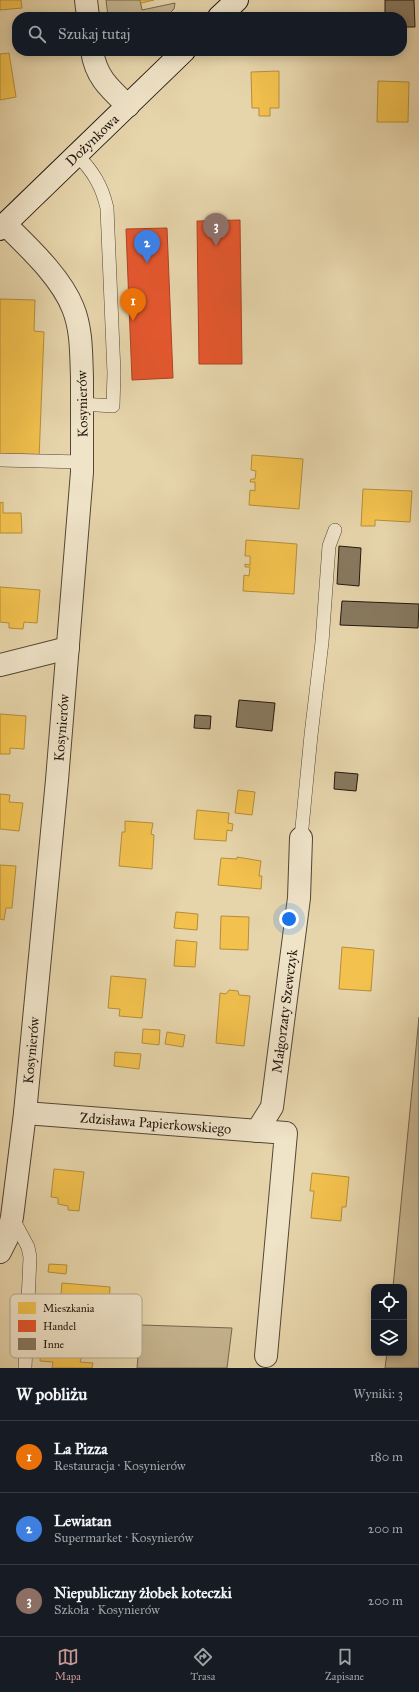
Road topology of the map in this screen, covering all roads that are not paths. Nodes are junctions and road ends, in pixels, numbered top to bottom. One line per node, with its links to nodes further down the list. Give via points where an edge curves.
1 (86, 0): 3 (street)
2 (237, 0): 4 (street)
3 (87, 12)
4 (224, 12)
5 (93, 56): 7 (street, via 98,74)
6 (179, 56): 7 (street, Dożynkowa)
7 (128, 106): 8 (street, Dożynkowa)
8 (77, 155): 9 (street, Dożynkowa); 10 (lane, via 104,192 107,208 114,373 113,406)
9 (3, 226): 10 (street, Kosynierów, via 50,272 73,308 81,346)
10 (82, 404): 12 (street, Kosynierów)
11 (0, 460): 12 (lane)
12 (82, 462): 14 (street, Kosynierów)
13 (335, 530): 16 (lane, via 329,546 322,642)
14 (68, 648): 15 (street); 17 (street, Kosynierów)
15 (0, 665)
16 (301, 838): 18 (street, Małgorzaty Szewczyk, via 299,898 272,1107)
17 (25, 1113): 18 (street, Zdzisława Papierkowskiego); 19 (street, Kosynierów)
18 (257, 1132): 22 (street, Zdzisława Papierkowskiego, via 286,1133)
19 (12, 1217): 20 (street, Kosynierów, via 7,1238); 21 (lane, via 28,1247)
20 (0, 1252)
21 (28, 1294)
22 (266, 1356)
23 (25, 1358): 24 (lane)
24 (25, 1368)

